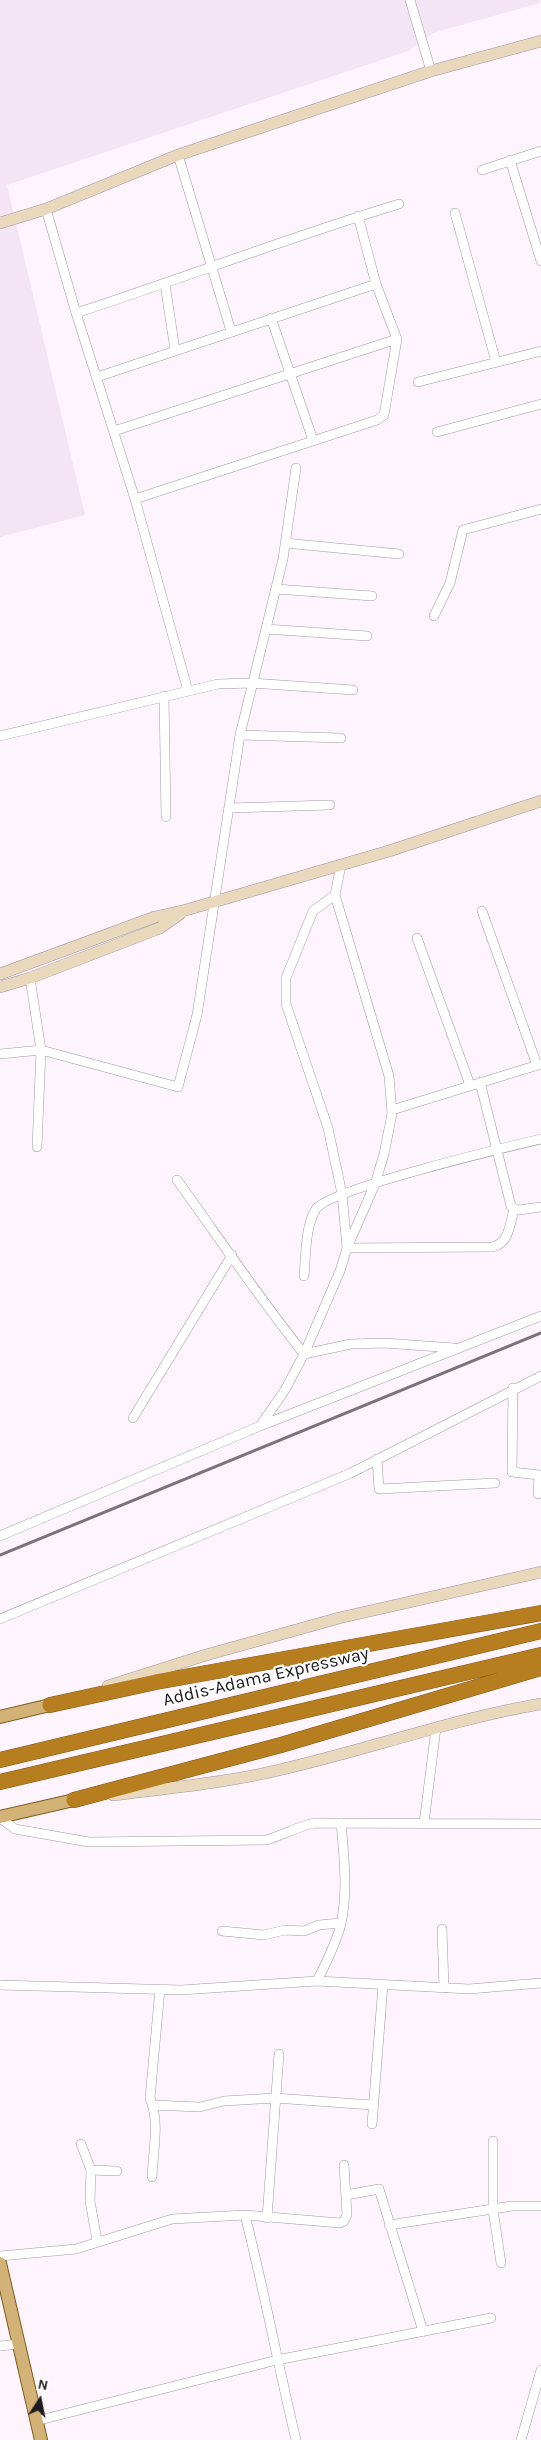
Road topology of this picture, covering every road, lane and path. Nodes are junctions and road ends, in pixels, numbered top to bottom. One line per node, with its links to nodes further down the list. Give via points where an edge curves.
1 (410, 0): 3 (street)
2 (541, 41): 3 (street)
3 (431, 71): 5 (street)
4 (541, 150): 6 (street)
5 (178, 155): 9 (street); 14 (street)
6 (510, 160): 7 (street); 13 (street)
7 (482, 170)
8 (398, 204): 11 (street)
9 (46, 209): 12 (street); 17 (street)
10 (455, 213): 23 (street)
11 (358, 216): 14 (street); 16 (street)
12 (0, 223)
13 (541, 260)
14 (210, 267): 15 (street); 19 (street)
15 (165, 284): 17 (street); 21 (street)
16 (376, 284): 18 (street); 20 (street)
17 (76, 313): 25 (street)
18 (271, 318): 19 (street); 24 (street)
19 (231, 331): 21 (street)
20 (397, 339): 24 (street); 30 (street, via 384,415 378,420)
21 (175, 350): 25 (street)
22 (541, 351): 23 (street)
23 (496, 362): 26 (street)
24 (290, 373): 28 (street); 30 (street)
25 (97, 377): 28 (street)
26 (418, 382)
27 (541, 404): 29 (street)
28 (114, 431): 32 (street)
29 (437, 432)
30 (313, 440): 32 (street)
31 (296, 468): 34 (street)
32 (136, 498): 43 (street)
33 (541, 509): 38 (street, via 463,530 450,583)
34 (285, 543): 35 (street); 36 (street)
35 (399, 554)
36 (276, 589): 37 (street); 39 (street)
37 (372, 596)
38 (434, 616)
39 (266, 629): 40 (street); 41 (street)
40 (367, 636)
41 (252, 683): 42 (street); 43 (street, via 218,684); 45 (street)
42 (353, 690)
43 (188, 691): 44 (street)
44 (164, 696): 46 (street); 51 (street)
45 (240, 735): 47 (street); 50 (street)
46 (0, 736)
47 (341, 738)
48 (541, 801): 52 (street)
49 (330, 805): 50 (street)
50 (230, 808): 54 (street)
51 (166, 817)
52 (342, 864): 53 (street); 54 (street)
53 (335, 895): 66 (street, via 389,1076); 72 (street, via 313,911 286,978 286,1004 328,1128)
54 (214, 902): 55 (street); 61 (street, via 197,1015 178,1087)
55 (186, 910): 58 (street, via 156,917); 59 (street, via 160,928)
56 (482, 911): 63 (street)
57 (417, 938): 65 (street)
58 (0, 974)
59 (30, 978): 60 (street); 61 (street)
60 (0, 987)
61 (41, 1050): 62 (street); 68 (street)
62 (0, 1054)
63 (539, 1065): 64 (street)
64 (480, 1082): 65 (street); 69 (street)
65 (470, 1085): 66 (street)
66 (392, 1110): 71 (street)
67 (541, 1139): 69 (street)
68 (37, 1147)
69 (496, 1150): 71 (street); 74 (street)
70 (177, 1180): 76 (street)
71 (375, 1184): 72 (street); 75 (street)
72 (342, 1194): 75 (street); 77 (street, via 317,1208 310,1225)
73 (541, 1207): 74 (street)
74 (514, 1209): 75 (street, via 505,1241 499,1246)
75 (347, 1248): 80 (street)
76 (232, 1256): 80 (street); 83 (street)
77 (304, 1276)
78 (541, 1316): 79 (street)
79 (459, 1348): 80 (street, via 351,1344); 84 (street)
80 (304, 1354): 84 (street, via 285,1390)
81 (541, 1376): 82 (street)
82 (513, 1388): 85 (street); 87 (street, via 512,1472 539,1474)
83 (133, 1418)
84 (260, 1426): 88 (street)
85 (377, 1459): 86 (street, via 379,1488); 91 (street, via 351,1473)
86 (495, 1483)
87 (538, 1494)
88 (0, 1536)
89 (541, 1572): 96 (street, via 339,1618 206,1655)
90 (541, 1612): 96 (highway, via 156,1682)
91 (0, 1619)
92 (541, 1630): 99 (highway, Addis-Adama Expressway)
93 (541, 1655): 100 (highway)
94 (541, 1668): 101 (highway, via 281,1745)
95 (541, 1704): 98 (street)
96 (50, 1705): 97 (main road)
97 (0, 1717)
98 (436, 1728): 101 (street, via 278,1770 214,1782); 104 (street)
99 (0, 1760)
100 (0, 1782)
101 (74, 1800): 102 (main road)
102 (0, 1818): 103 (street, via 15,1828 89,1842 266,1840 284,1835 295,1827)
103 (341, 1823): 104 (street); 106 (street, via 345,1878)
104 (424, 1823): 105 (street)
105 (541, 1824)
106 (341, 1923): 108 (street, via 264,1935); 109 (street)
107 (442, 1928): 113 (street)
108 (222, 1930)
109 (317, 1981): 112 (street); 114 (street)
110 (541, 1983): 113 (street)
111 (0, 1985): 114 (street)
112 (383, 1985): 113 (street); 118 (street)
113 (444, 1988)
114 (160, 1989): 117 (street)
115 (278, 2054): 116 (street)
116 (275, 2098): 117 (street, via 224,2101 200,2107); 118 (street); 130 (street)
117 (152, 2105): 125 (street, via 156,2122)
118 (372, 2105): 119 (street)
119 (372, 2124)
120 (493, 2142): 128 (street)
121 (81, 2144): 123 (street)
122 (344, 2165): 126 (street)
123 (91, 2170): 124 (street); 132 (street, via 90,2201)
124 (117, 2171)
125 (152, 2177)
126 (346, 2195): 130 (street, via 347,2215 340,2223); 131 (street, via 379,2189)
127 (541, 2206): 128 (street)
128 (493, 2210): 131 (street); 135 (street)
129 (245, 2215): 130 (street); 132 (street, via 172,2219); 141 (street, via 266,2297)
130 (267, 2218)
131 (389, 2224): 138 (street)
132 (97, 2241): 133 (street, via 76,2249)
133 (0, 2256)
134 (0, 2263): 136 (main road)
135 (501, 2263)
136 (2, 2285): 139 (main road)
137 (491, 2318): 138 (street)
138 (422, 2331): 141 (street)
139 (19, 2344): 140 (street); 143 (main road)
140 (0, 2346)
141 (277, 2360): 143 (street); 145 (street)
142 (541, 2370): 146 (street)
143 (36, 2421): 144 (main road)
144 (41, 2440)
145 (296, 2440)
146 (521, 2440)

